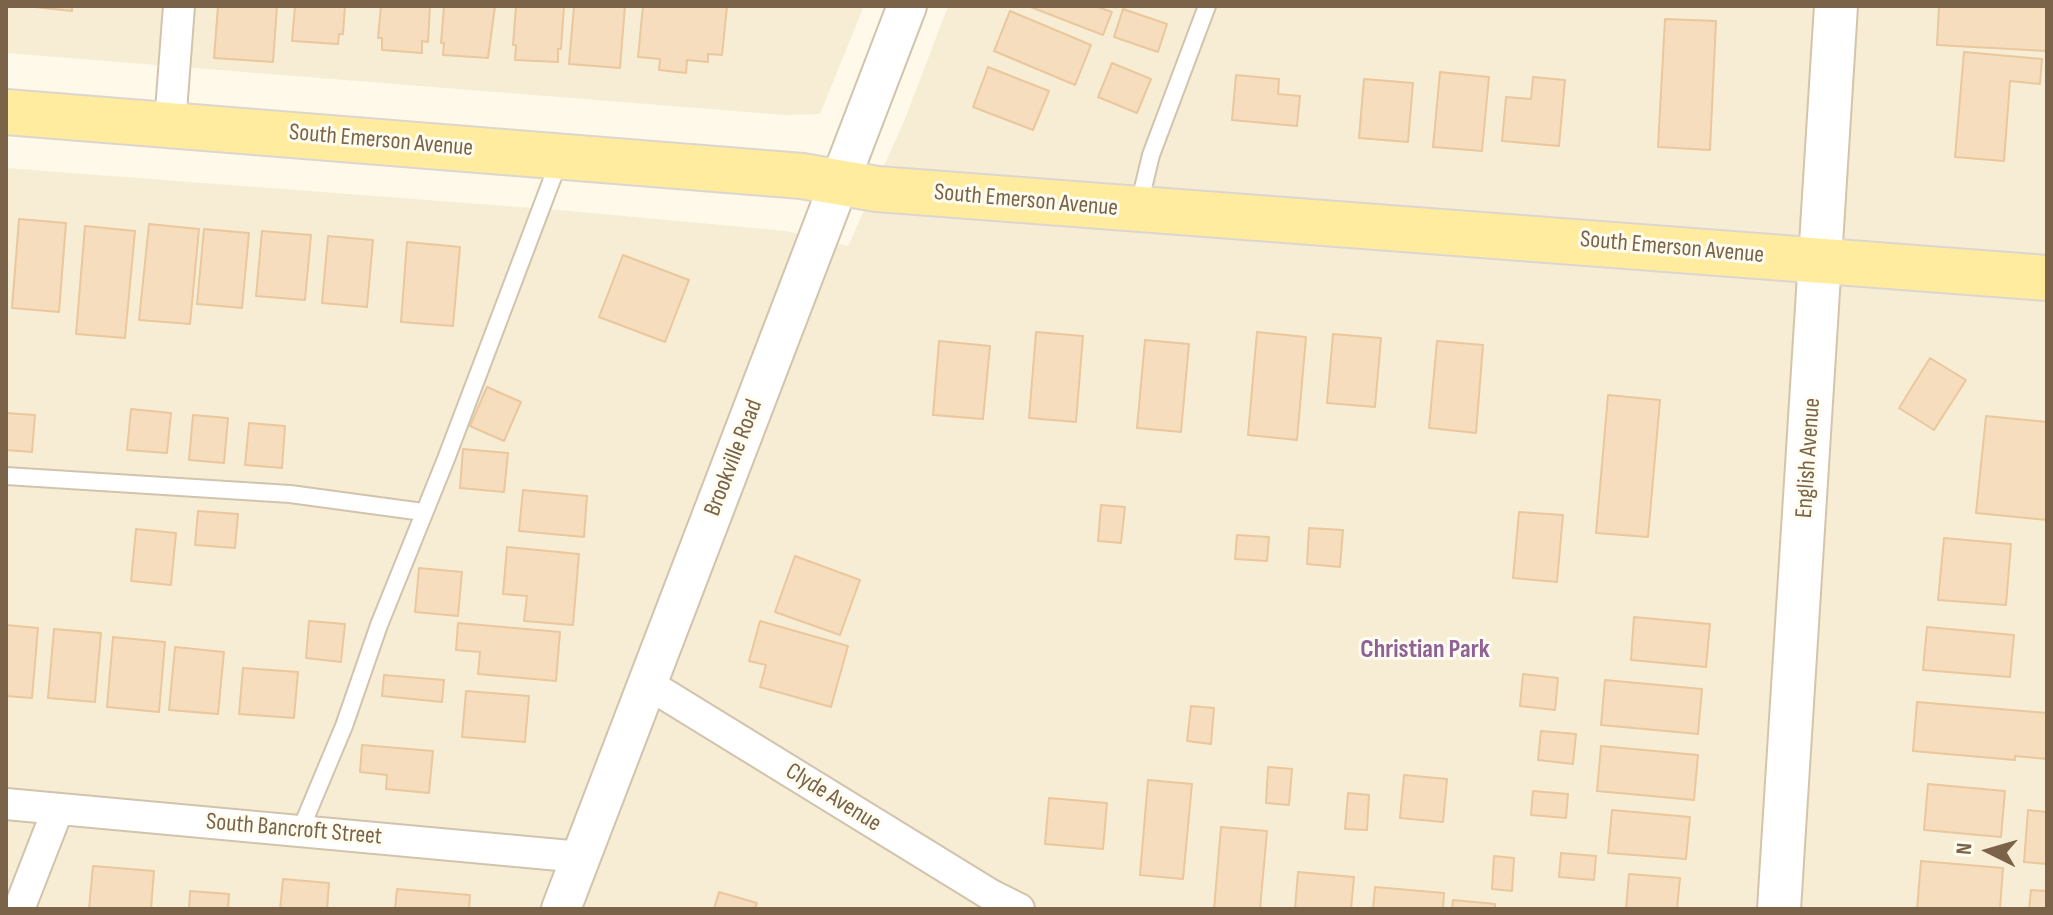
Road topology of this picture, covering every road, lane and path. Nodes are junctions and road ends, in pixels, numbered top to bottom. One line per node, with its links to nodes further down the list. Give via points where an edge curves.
1 (179, 6): 6 (street)
2 (907, 6): 8 (street, Brookville Road)
3 (1207, 6): 9 (lane, via 1151,155)
4 (1836, 6): 10 (main road, English Avenue)
5 (6, 112): 6 (main road, South Emerson Avenue)
6 (170, 124): 7 (main road, South Emerson Avenue)
7 (562, 155): 8 (main road, South Emerson Avenue); 13 (lane)
8 (840, 183): 9 (main road, South Emerson Avenue); 14 (street, Brookville Road)
9 (1137, 210): 10 (main road, South Emerson Avenue)
10 (1821, 261): 11 (main road, South Emerson Avenue); 22 (main road, English Avenue)
11 (2047, 278)
12 (6, 476): 13 (lane, via 290,494)
13 (423, 512): 17 (lane)
14 (648, 684): 18 (street, Brookville Road); 21 (street, Clyde Avenue)
15 (6, 804): 16 (street, South Bancroft Street)
16 (58, 809): 17 (street, South Bancroft Street); 19 (street)
17 (300, 831): 18 (street, South Bancroft Street)
18 (581, 857): 20 (street, Brookville Road)
19 (19, 909)
20 (561, 909)
21 (1019, 909)
22 (1779, 909)

